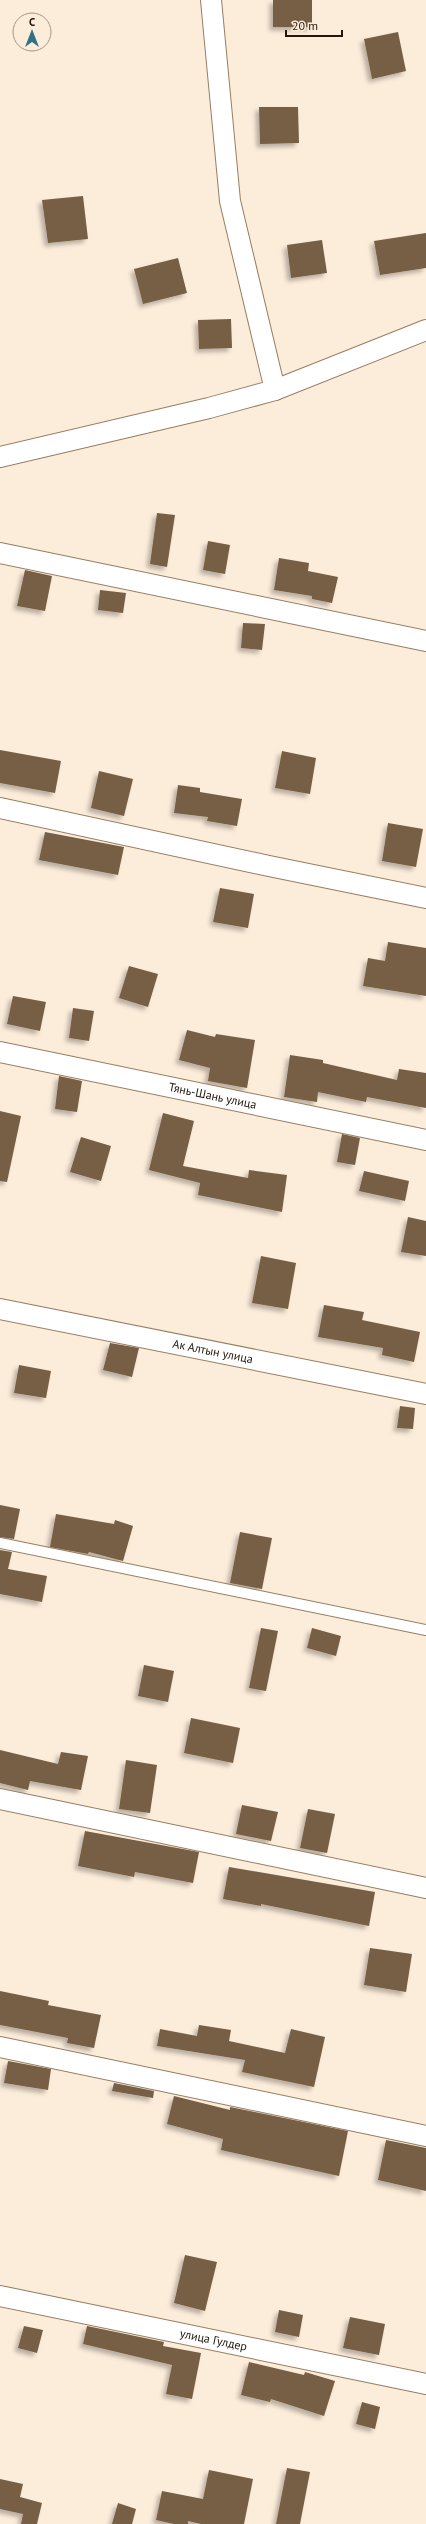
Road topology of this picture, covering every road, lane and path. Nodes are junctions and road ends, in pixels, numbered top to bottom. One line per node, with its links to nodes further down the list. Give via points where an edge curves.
1 (210, 0): 3 (street, via 230,201)
2 (426, 330): 3 (street)
3 (275, 390): 4 (street)
4 (0, 457)
5 (0, 553): 6 (street)
6 (426, 641)
7 (0, 808): 8 (street)
8 (426, 898)
9 (0, 1052): 10 (street, Тянь-Шань улица)
10 (426, 1140)
11 (0, 1309): 12 (street, Ак Алтын улица)
12 (426, 1394)
13 (0, 1543): 14 (lane)
14 (426, 1630)
15 (0, 1800): 16 (street)
16 (426, 1888)
17 (0, 2047): 18 (street)
18 (426, 2136)
19 (0, 2296): 20 (street, улица Гулдер)
20 (426, 2384)

